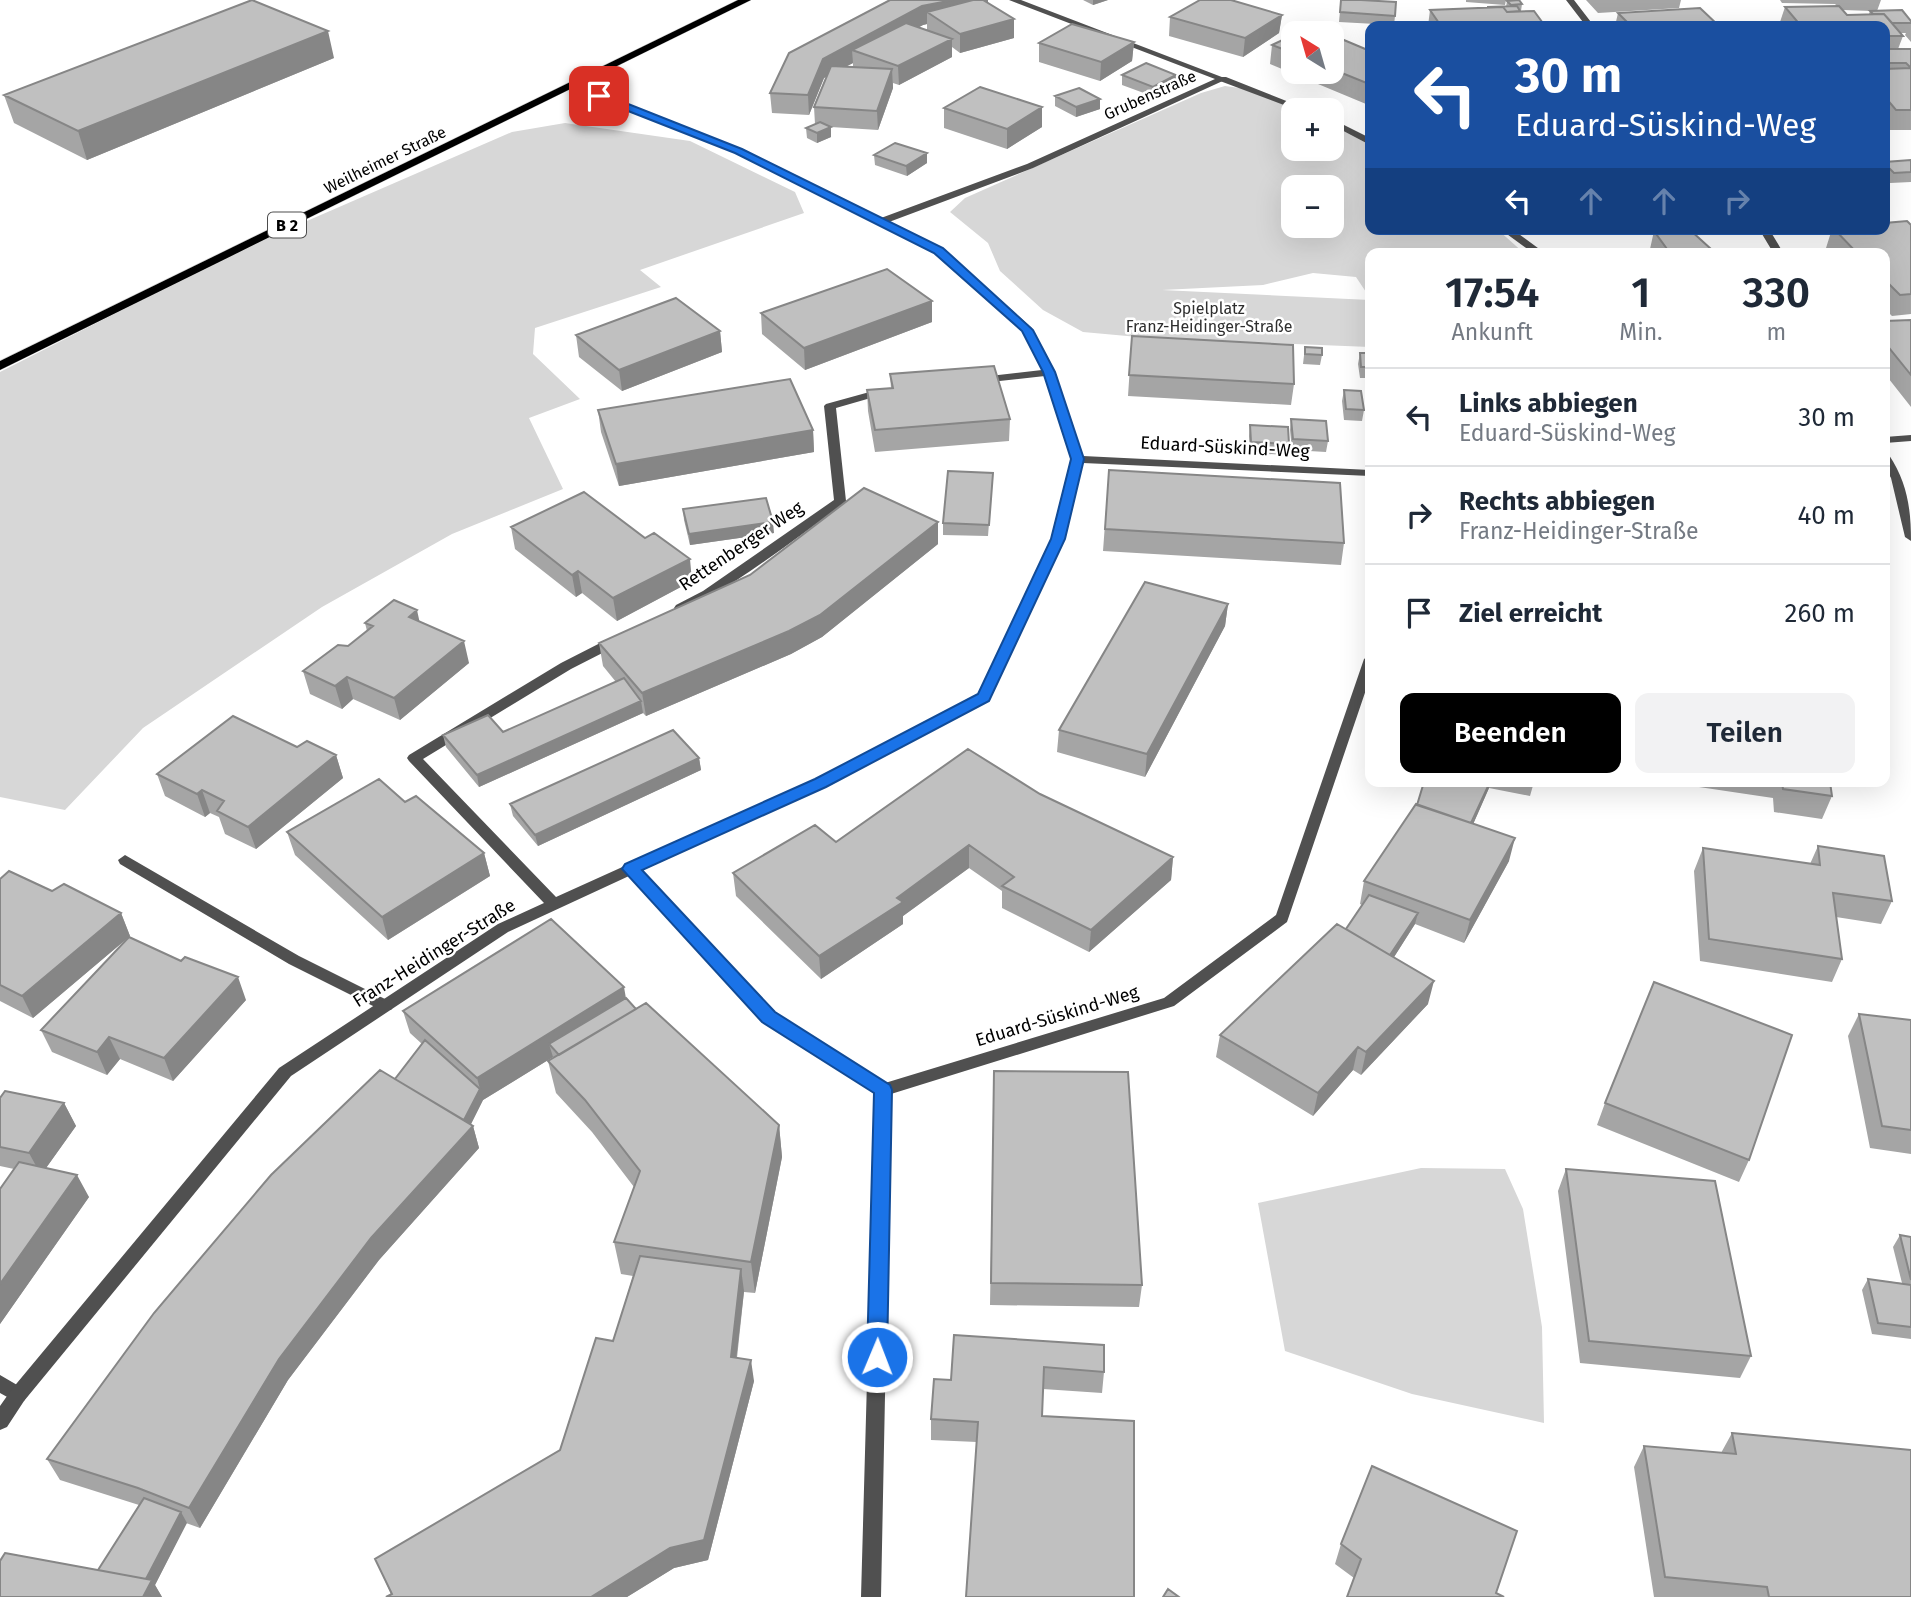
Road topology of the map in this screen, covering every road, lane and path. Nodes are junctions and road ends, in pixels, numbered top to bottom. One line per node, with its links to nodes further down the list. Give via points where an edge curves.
1 (746, 0): 6 (main road, Weilheimer Straße / B 2)
2 (1013, 0): 5 (street, Grubenstraße)
3 (1570, 0): 4 (street)
4 (1586, 21)
5 (1223, 79): 7 (street); 10 (street, Grubenstraße, via 1030,166)
6 (574, 86): 10 (street, via 739,151); 13 (main road, Weilheimer Straße / B 2)
7 (1281, 101)
8 (1344, 128): 9 (street)
9 (1365, 139)
10 (881, 222): 14 (street, via 939,251 1018,321)
11 (1514, 235): 12 (street)
12 (1533, 248)
13 (0, 366)
14 (1049, 372): 15 (street); 19 (street)
15 (972, 381)
16 (895, 390): 23 (street, Rettenberger Weg, via 830,406 840,501 707,594)
17 (1911, 438): 18 (street)
18 (1890, 440)
19 (1078, 459): 21 (street, Eduard-Süskind-Weg); 27 (street, Franz-Heidinger-Straße, via 1058,539 984,697 820,783)
20 (1890, 466): 22 (street)
21 (1365, 473)
22 (1911, 537)
23 (672, 612)
24 (625, 636): 28 (street, via 566,666 414,758)
25 (1365, 674): 30 (street, Eduard-Süskind-Weg, via 1282,918 1168,1002)
26 (125, 860): 29 (street, via 294,960)
27 (631, 869): 28 (street, Franz-Heidinger-Straße); 30 (street, via 768,1017)
28 (553, 903): 29 (street, Franz-Heidinger-Straße, via 503,928)
29 (386, 1006): 32 (street, Franz-Heidinger-Straße, via 285,1072)
30 (883, 1090): 34 (street)
31 (0, 1382): 32 (street)
32 (18, 1395): 33 (street, Franz-Heidinger-Straße)
33 (0, 1421)
34 (871, 1597)

